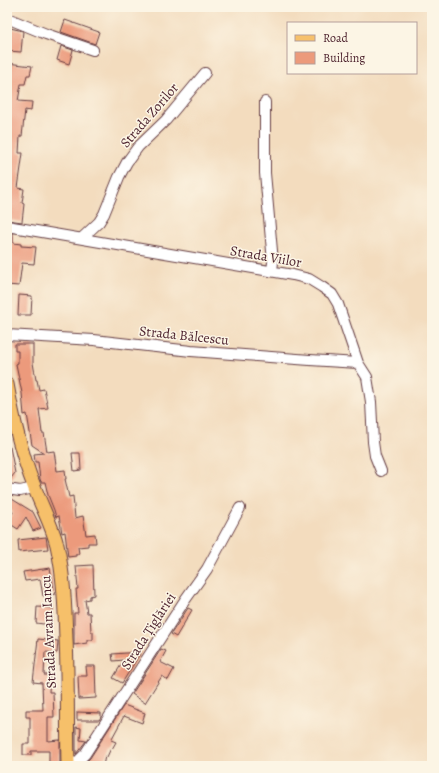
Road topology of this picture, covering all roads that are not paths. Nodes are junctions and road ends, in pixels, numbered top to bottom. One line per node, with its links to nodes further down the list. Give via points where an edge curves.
1 (7, 18): 2 (street)
2 (93, 50)
3 (205, 73): 6 (street, Strada Zorilor, via 166,120 138,147 119,177 104,214)
4 (265, 102): 7 (street, via 265,173)
5 (7, 226): 6 (street, Strada Viilor)
6 (82, 238): 7 (street, Strada Viilor)
7 (272, 271): 9 (street, Strada Viilor, via 309,278 332,294 338,304)
8 (7, 335): 9 (street, Strada Bălcescu)
9 (358, 363): 11 (street, Strada Viilor, via 367,377 374,456)
10 (7, 384): 12 (main road, Strada Avram Iancu, via 19,442)
11 (381, 471)
12 (34, 488): 13 (street, via 20,491); 15 (main road, Strada Avram Iancu, via 57,545 62,572 66,621)
13 (7, 489)
14 (240, 508): 16 (street, Strada Țiglăriei, via 207,569 85,754)
15 (68, 766)
16 (73, 766)

